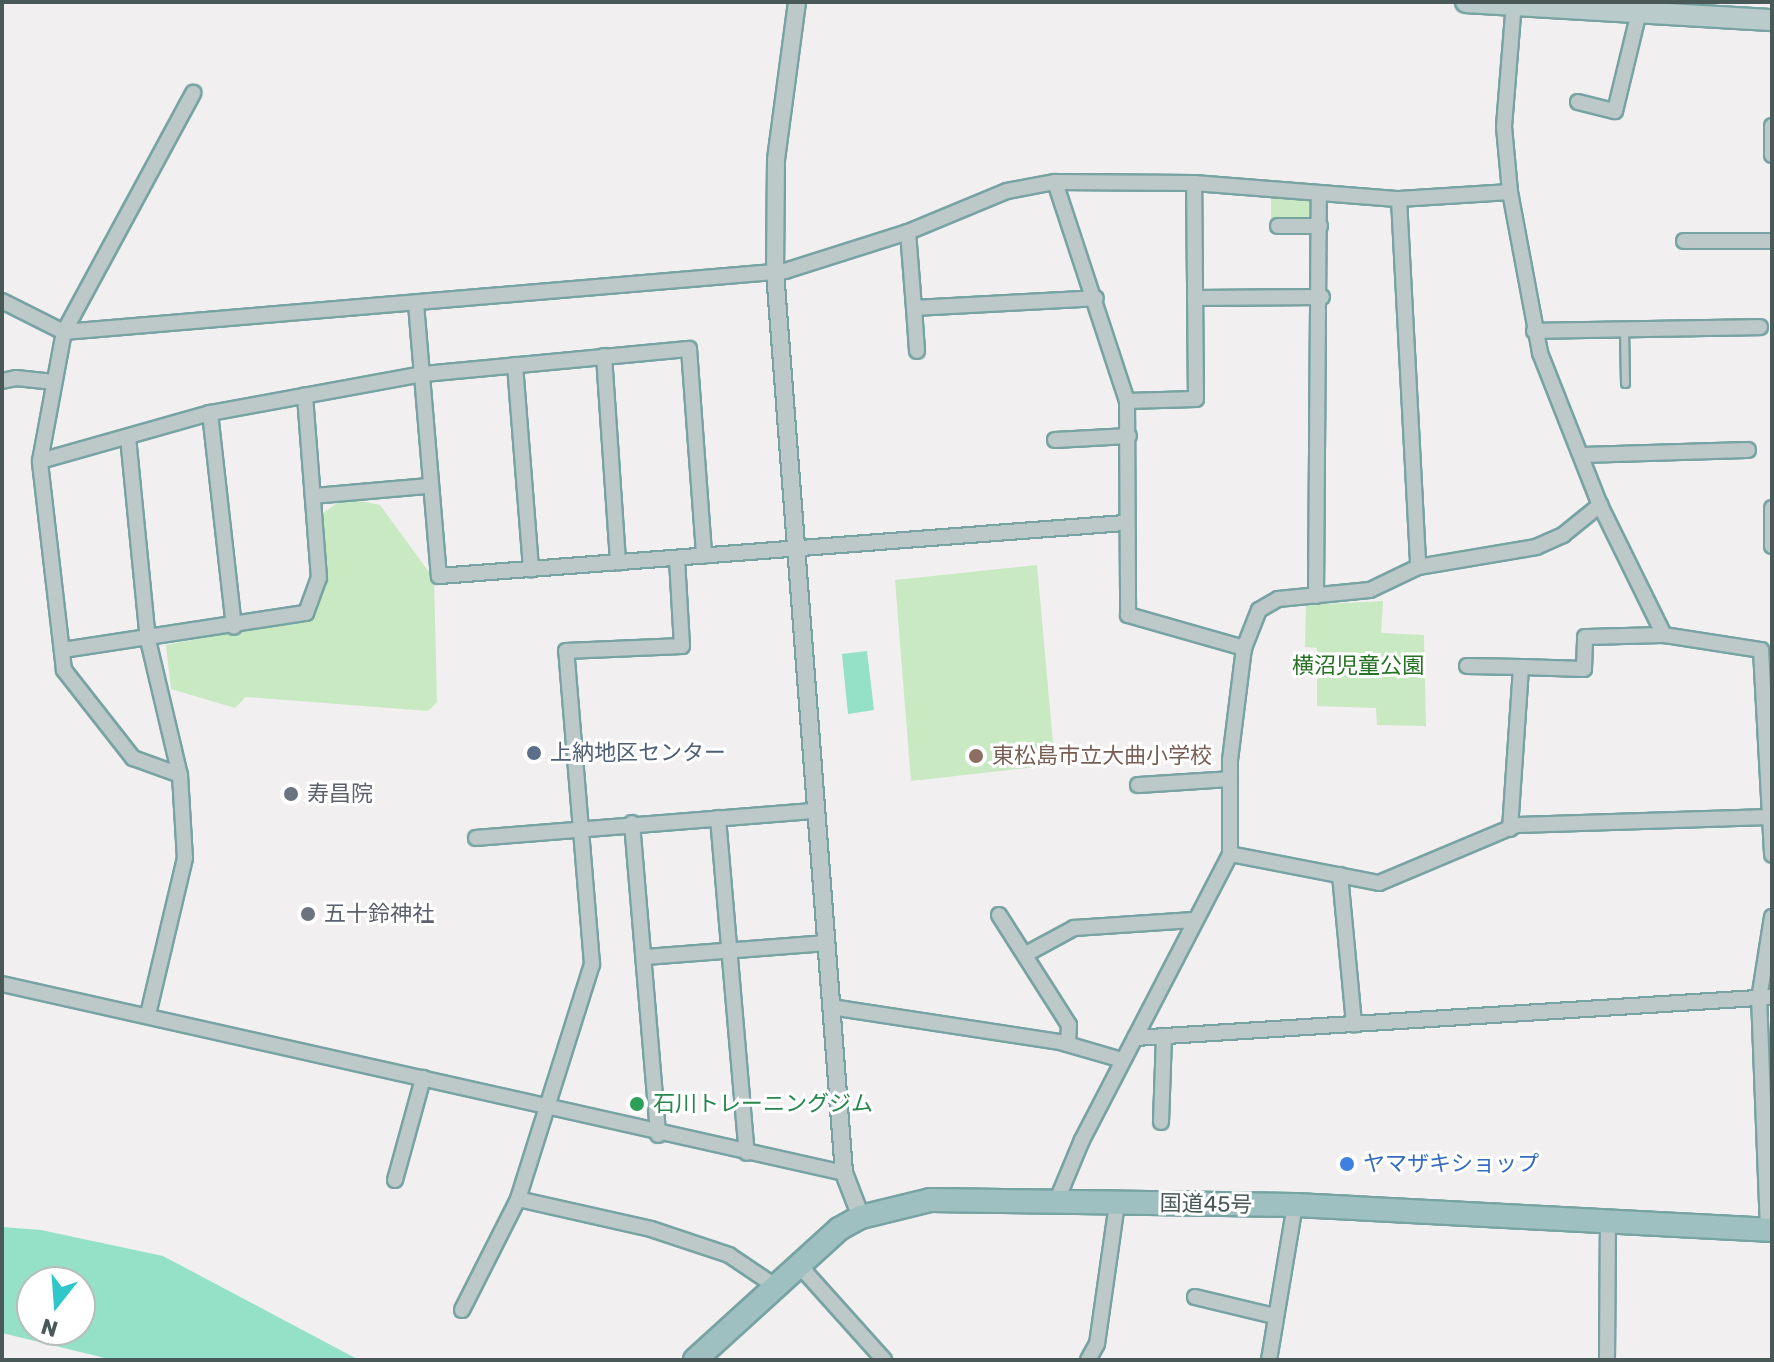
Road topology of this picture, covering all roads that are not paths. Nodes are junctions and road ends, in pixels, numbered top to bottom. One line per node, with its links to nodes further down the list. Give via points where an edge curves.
1 (797, 2): 20 (street, via 776,160)
2 (1466, 2): 3 (main road)
3 (1514, 4): 4 (main road); 12 (street, via 1504,127)
4 (1639, 12): 5 (main road); 7 (street, via 1622,113)
5 (1772, 20)
6 (193, 93): 30 (street)
7 (1578, 102)
8 (1772, 126): 9 (street)
9 (1772, 155)
10 (1055, 182): 11 (street); 17 (street, via 1007,191); 22 (street)
11 (1194, 183): 13 (street); 23 (street)
12 (1510, 192): 14 (street); 29 (street)
13 (1319, 193): 14 (street); 16 (street)
14 (1399, 199): 57 (street)
15 (1278, 226): 16 (street)
16 (1320, 226): 21 (street)
17 (908, 232): 20 (street); 26 (street)
18 (1684, 241): 19 (street)
19 (1772, 241)
20 (775, 272): 25 (street); 52 (street)
21 (1322, 297): 23 (street); 59 (street)
22 (1096, 298): 26 (street); 39 (street)
23 (1195, 298): 39 (street, via 1196,399)
24 (2, 301): 30 (street)
25 (416, 304): 30 (street); 34 (street)
26 (914, 308): 31 (street)
27 (1760, 327): 28 (street)
28 (1624, 330): 29 (street); 37 (lane)
29 (1534, 331): 45 (street, via 1554,397)
30 (64, 332): 36 (street)
31 (917, 351)
32 (604, 356): 33 (street); 54 (street, via 689,349); 56 (street)
33 (515, 365): 34 (street); 58 (street)
34 (423, 374): 38 (street); 47 (street)
35 (2, 381): 36 (street)
36 (54, 382): 46 (street)
37 (1625, 383)
38 (305, 396): 40 (street); 48 (street)
39 (1127, 401): 41 (street)
40 (210, 413): 42 (street); 60 (street)
41 (1129, 436): 43 (street); 51 (street)
42 (128, 437): 46 (street); 62 (street)
43 (1055, 440)
44 (1748, 450): 45 (street)
45 (1581, 455): 49 (street)
46 (40, 461): 65 (street)
47 (428, 486): 48 (street); 58 (street, via 439,576)
48 (313, 496): 60 (street, via 319,578 306,613)
49 (1600, 505): 57 (street, via 1563,535 1536,547); 61 (street)
50 (1772, 508): 53 (street)
51 (1124, 523): 52 (street); 63 (street, via 1128,615)
52 (796, 546): 54 (street); 72 (street)
53 (1772, 546)
54 (704, 555): 55 (street)
55 (677, 559): 56 (street); 76 (street, via 682,646 566,651)
56 (618, 563): 58 (street)
57 (1418, 567): 59 (street, via 1370,590)
58 (531, 569)
59 (1316, 596): 63 (street, via 1278,599 1259,610)
60 (234, 627): 62 (street)
61 (1664, 635): 64 (street); 67 (street, via 1585,637 1584,669)
62 (148, 640): 65 (street); 69 (street)
63 (1244, 648): 70 (street)
64 (1766, 649): 68 (street)
65 (63, 650): 69 (street, via 64,670 133,758)
66 (1467, 666): 67 (street)
67 (1521, 667): 77 (street)
68 (1770, 759): 73 (street)
69 (180, 775): 92 (street, via 185,858)
70 (1230, 779): 71 (street); 79 (street)
71 (1138, 785)
72 (815, 811): 74 (street); 85 (street)
73 (1770, 817): 77 (street); 80 (street)
74 (718, 818): 75 (street); 86 (street)
75 (632, 823): 76 (street); 88 (street)
76 (583, 827): 78 (street); 99 (street, via 592,964)
77 (1510, 829): 81 (street, via 1379,883)
78 (476, 838)
79 (1230, 854): 81 (street); 84 (street)
80 (1772, 855)
81 (1340, 875): 93 (street)
82 (999, 915): 87 (street)
83 (1772, 917): 90 (street)
84 (1194, 920): 87 (street, via 1074,928); 95 (street)
85 (826, 943): 86 (street); 91 (street)
86 (729, 951): 88 (street); 102 (street)
87 (1026, 954): 96 (street, via 1069,1025)
88 (646, 957): 101 (street)
89 (2, 984): 92 (street)
90 (1766, 998): 93 (street); 111 (street)
91 (831, 1007): 96 (street); 103 (street)
92 (148, 1014): 98 (street)
93 (1354, 1024): 94 (street)
94 (1164, 1036): 95 (street); 100 (street)
95 (1135, 1038): 97 (street)
96 (1068, 1044): 97 (street)
97 (1122, 1060): 106 (street)
98 (423, 1078): 99 (street); 104 (street)
99 (550, 1109): 101 (street); 105 (street)
100 (1161, 1122)
101 (658, 1135): 102 (street)
102 (747, 1153): 103 (street)
103 (844, 1173): 109 (street)
104 (395, 1180)
105 (518, 1199): 113 (street, via 677,1237 729,1255); 115 (street)
106 (1057, 1200): 107 (highway, 国道45号); 109 (highway, 国道45号, via 930,1200)
107 (1117, 1203): 108 (highway, 国道45号); 119 (street, via 1097,1344)
108 (1295, 1205): 110 (highway, 国道45号); 116 (street)
109 (861, 1217): 112 (highway, 国道45号)
110 (1608, 1220): 111 (highway, 国道45号); 121 (street)
111 (1770, 1230)
112 (798, 1264): 113 (highway, 国道45号); 117 (street)
113 (775, 1286): 118 (highway, 国道45号)
114 (1195, 1297): 116 (street)
115 (462, 1310)
116 (1274, 1316): 120 (street)
117 (875, 1357)
118 (695, 1360)
119 (1088, 1360)
120 (1269, 1360)
121 (1607, 1360)

